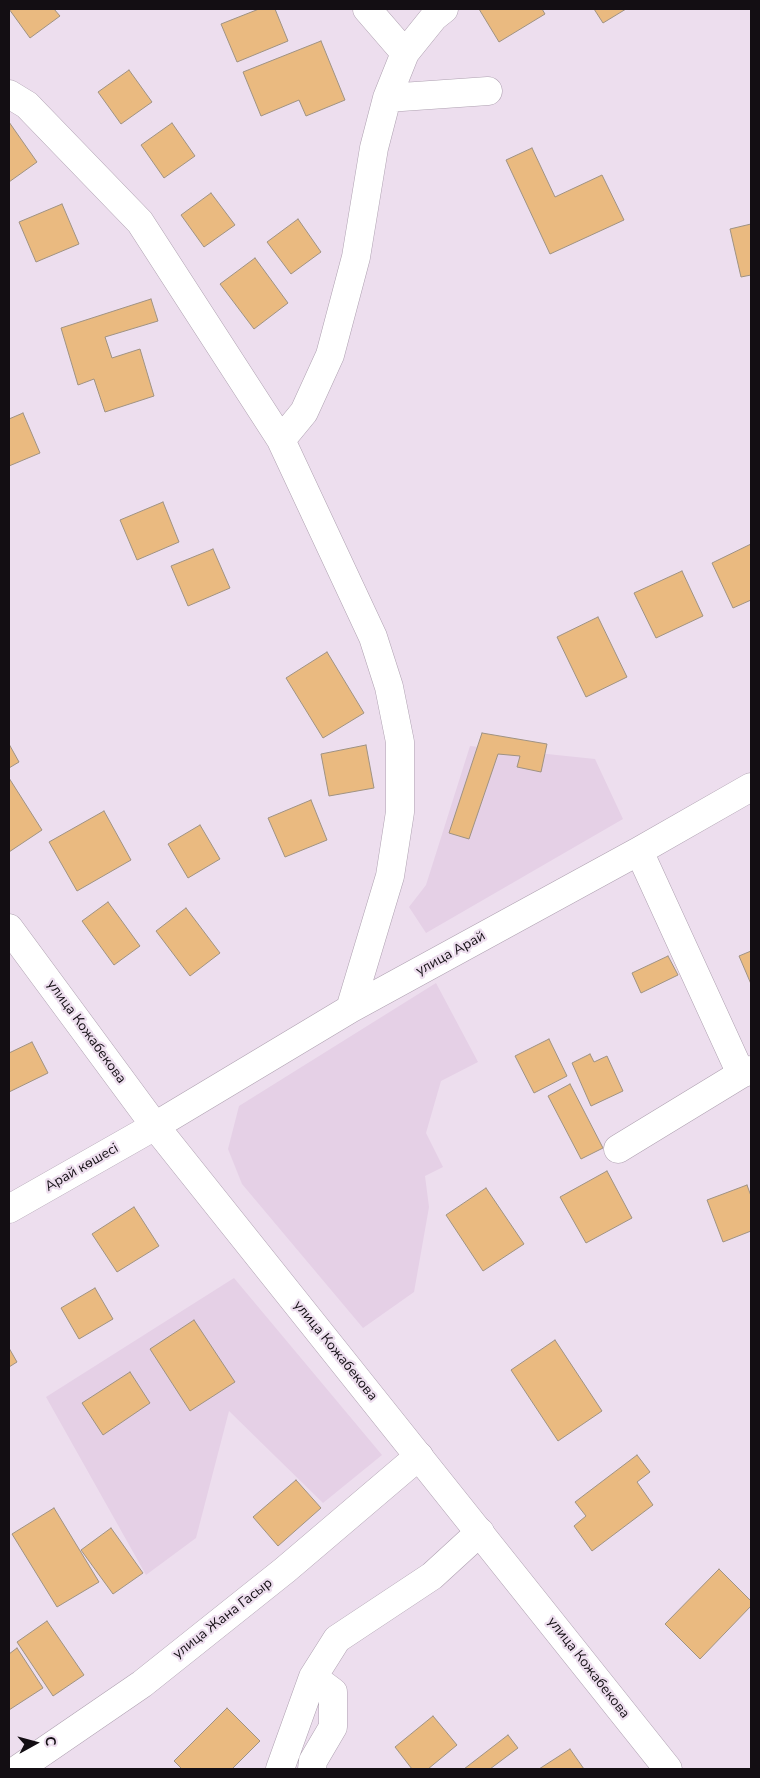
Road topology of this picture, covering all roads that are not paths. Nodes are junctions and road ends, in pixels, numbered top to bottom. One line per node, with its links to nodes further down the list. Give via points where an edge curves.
1 (367, 9): 3 (street)
2 (444, 9): 3 (street)
3 (405, 53): 6 (street)
4 (488, 91): 6 (street)
5 (9, 94): 7 (street, via 26,105 140,222)
6 (387, 98): 7 (street, via 374,148 356,257 330,355 304,412)
7 (281, 440): 11 (street, via 372,637 390,687 400,742 400,812 390,876)
8 (751, 787): 9 (street, улица Арай)
9 (639, 851): 11 (street, улица Арай); 12 (street)
10 (9, 928): 13 (street, улица Кожабекова)
11 (350, 1009): 13 (street, улица Арай)
12 (746, 1072): 14 (street)
13 (155, 1126): 15 (street, Арай көшесі); 16 (street, улица Кожабекова)
14 (618, 1149)
15 (9, 1209)
16 (419, 1456): 17 (street, улица Кожабекова); 19 (street, улица Жана Гасыр, via 285,1570 142,1684)
17 (480, 1532): 18 (street, via 432,1576 337,1639); 22 (street, улица Кожабекова)
18 (313, 1677): 20 (street); 21 (street, via 333,1692 334,1727 313,1761)
19 (18, 1769)
20 (280, 1769)
21 (312, 1769)
22 (668, 1769)

